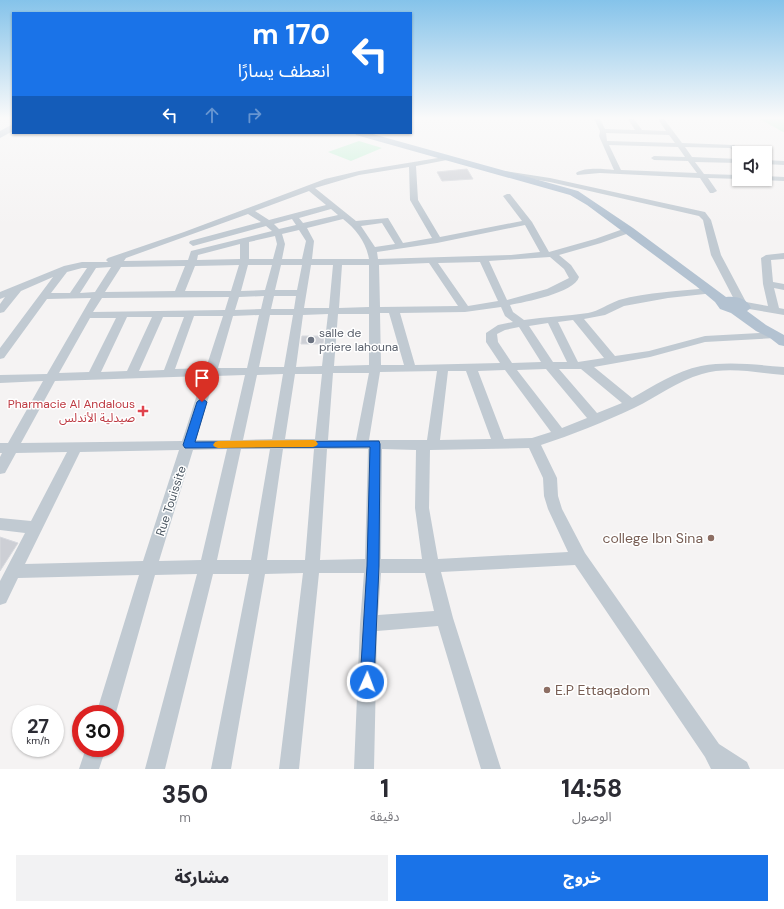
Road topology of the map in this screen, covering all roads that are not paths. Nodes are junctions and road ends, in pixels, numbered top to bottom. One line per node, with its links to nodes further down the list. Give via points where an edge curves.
1 (439, 155): 6 (main road)
2 (611, 155): 17 (street)
3 (651, 155): 7 (street)
4 (687, 155): 9 (street)
5 (723, 155): 10 (street)
6 (450, 158): 14 (street); 19 (main road)
7 (654, 158): 8 (street); 16 (street)
8 (671, 159): 9 (street); 18 (street)
9 (691, 160): 10 (street); 22 (street)
10 (728, 161): 11 (street); 15 (street)
11 (732, 161)
12 (772, 162): 13 (street)
13 (784, 163)
14 (412, 164): 26 (street, via 341,177); 39 (street, via 414,200)
15 (732, 166)
16 (660, 168): 17 (street); 18 (street)
17 (617, 169): 20 (street); 21 (street)
18 (679, 169): 21 (street)
19 (499, 172): 36 (main road, via 574,194); 71 (street, via 550,180 702,214 707,220 716,255)
20 (580, 172)
21 (684, 175): 22 (street)
22 (702, 176): 23 (street); 27 (street)
23 (732, 176)
24 (772, 178): 25 (street)
25 (784, 179)
26 (310, 188): 29 (street); 30 (street)
27 (713, 191)
28 (507, 196): 33 (street)
29 (333, 206): 31 (street); 32 (street)
30 (249, 211): 34 (street); 38 (street)
31 (344, 216): 32 (street); 35 (street)
32 (298, 222): 34 (street); 37 (street); 52 (street, via 310,241)
33 (528, 222): 39 (street); 45 (street)
34 (268, 224): 37 (street); 41 (street)
35 (356, 224): 42 (street, via 385,220); 43 (street)
36 (629, 230): 45 (street); 59 (main road)
37 (277, 232): 40 (street); 51 (street, via 281,241)
38 (187, 234): 41 (street); 48 (street)
39 (437, 240): 42 (street)
40 (245, 241): 44 (street); 50 (street, Rue Touissite)
41 (193, 243): 44 (street)
42 (400, 245): 43 (street)
43 (372, 250): 54 (street)
44 (194, 253): 55 (street)
45 (549, 254): 47 (street); 70 (street, via 564,263 572,272 573,280 552,290)
46 (784, 256): 58 (street, via 766,258)
47 (483, 259): 49 (street); 70 (street)
48 (121, 260): 55 (street); 56 (street); 67 (street)
49 (432, 261): 54 (street); 72 (street)
50 (244, 262): 51 (street); 55 (street); 65 (street, Rue Touissite)
51 (278, 262): 52 (street); 62 (street)
52 (306, 262): 53 (street); 63 (street)
53 (338, 262): 54 (street); 79 (street)
54 (374, 262): 74 (street)
55 (191, 263): 64 (street)
56 (96, 264): 57 (street, via 73,266); 66 (street)
57 (64, 270): 61 (street); 69 (street)
58 (768, 284): 60 (street); 76 (street)
59 (706, 287): 71 (main road); 85 (street, via 621,303 601,313)
60 (784, 287)
61 (17, 288): 68 (street); 73 (street)
62 (270, 293): 63 (street); 65 (street); 77 (street)
63 (301, 293): 78 (street)
64 (179, 294): 65 (street); 67 (street)
65 (235, 294): 80 (street, Rue Touissite)
66 (73, 295): 67 (street); 69 (street)
67 (99, 295): 84 (street)
68 (0, 296)
69 (43, 296): 89 (street)
70 (503, 303): 72 (street); 87 (street, via 510,314)
71 (736, 304): 76 (street); 88 (main road, via 760,328)
72 (465, 309): 75 (street)
73 (0, 310)
74 (373, 311): 75 (street); 79 (street); 97 (street)
75 (394, 311): 96 (street)
76 (779, 311)
77 (265, 312): 78 (street); 80 (street); 102 (street)
78 (298, 312): 79 (street); 98 (street)
79 (333, 312): 99 (street)
80 (229, 313): 83 (street); 101 (street, Rue Touissite)
81 (123, 314): 82 (street); 84 (street); 106 (street)
82 (158, 314): 83 (street); 104 (street)
83 (190, 314): 103 (street)
84 (86, 315): 105 (street)
85 (577, 318): 86 (street); 90 (street)
86 (551, 319): 87 (street); 92 (street)
87 (522, 324): 91 (street); 93 (street, via 502,327 491,334 492,342)
88 (779, 339): 90 (street, via 695,340 650,354)
89 (0, 356)
90 (613, 361): 92 (street)
91 (549, 365): 92 (street); 93 (street); 109 (street)
92 (579, 365): 108 (street)
93 (509, 367): 95 (street); 110 (street)
94 (443, 368): 95 (street); 96 (street); 118 (street)
95 (471, 368): 111 (street)
96 (411, 369): 97 (street)
97 (375, 370): 99 (street); 116 (street)
98 (288, 371): 99 (street); 102 (street); 114 (street)
99 (328, 371): 115 (street)
100 (784, 371): 108 (street, via 740,367 707,368 669,382)
101 (211, 372): 102 (street); 103 (street); 117 (street, Rue Touissite)
102 (252, 372): 113 (street)
103 (168, 374): 104 (street)
104 (131, 375): 106 (street)
105 (52, 376): 106 (street); 107 (street); 120 (street)
106 (93, 376)
107 (0, 379)
108 (631, 404): 109 (street)
109 (595, 419): 110 (street)
110 (560, 434): 112 (street)
111 (499, 443): 112 (street); 118 (street)
112 (533, 443): 124 (street, via 550,478 555,509)
113 (236, 444): 114 (street); 117 (street); 129 (street)
114 (277, 444): 115 (street); 125 (street)
115 (321, 444): 116 (street); 126 (street)
116 (369, 444): 118 (street); 127 (street)
117 (188, 445): 119 (street); 130 (street, Rue Touissite)
118 (428, 445): 128 (street, via 422,508)
119 (76, 447): 120 (street); 123 (street)
120 (6, 448): 121 (street)
121 (0, 469)
122 (0, 524): 123 (street)
123 (35, 528): 131 (street)
124 (578, 558): 128 (street); 136 (street)
125 (258, 566): 126 (street); 129 (street); 140 (street)
126 (312, 566): 127 (street); 141 (street)
127 (373, 566): 128 (street); 134 (street)
128 (431, 566): 133 (street)
129 (207, 567): 130 (street); 139 (street)
130 (149, 568): 131 (street); 135 (street, Rue Touissite)
131 (13, 571): 132 (street)
132 (2, 590)
133 (444, 618): 134 (street); 143 (street)
134 (369, 624): 142 (street)
135 (109, 705)
136 (712, 750): 144 (street); 145 (street)
137 (93, 757): 138 (street)
138 (89, 769)
139 (155, 769)
140 (221, 769)
141 (289, 769)
142 (364, 769)
143 (491, 769)
144 (722, 769)
145 (740, 769)

